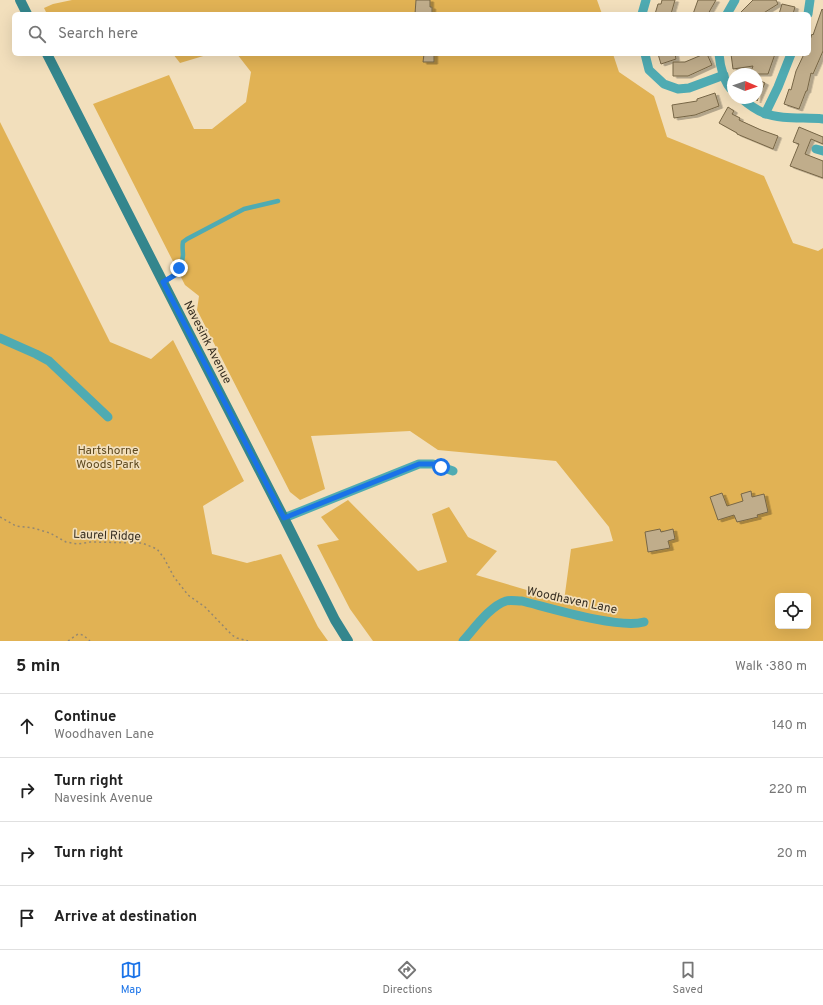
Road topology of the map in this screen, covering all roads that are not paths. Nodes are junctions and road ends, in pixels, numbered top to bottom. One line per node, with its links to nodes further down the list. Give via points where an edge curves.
1 (20, 0): 5 (main road)
2 (646, 0): 6 (street)
3 (735, 0): 7 (street)
4 (810, 0): 8 (street)
5 (26, 12)
6 (643, 12)
7 (728, 12)
8 (808, 12)
9 (48, 56): 19 (main road, Navesink Avenue)
10 (646, 56): 13 (street, via 649,70 664,84 678,89 690,88)
11 (719, 56): 13 (street)
12 (790, 56): 16 (street)
13 (724, 75): 14 (street)
14 (727, 83)
15 (748, 104): 16 (street)
16 (764, 114): 17 (street)
17 (823, 119)
18 (278, 201): 19 (lane, via 244,209 187,239 183,242 179,268 175,275)
19 (163, 282): 23 (main road, Navesink Avenue)
20 (0, 338): 21 (street, via 49,361)
21 (108, 416)
22 (452, 472): 23 (street, via 433,464 419,464)
23 (284, 518): 25 (main road, Navesink Avenue)
24 (644, 622): 26 (street, Woodhaven Lane, via 636,624 604,620 511,600 492,609)
25 (348, 641)
26 (463, 641)

